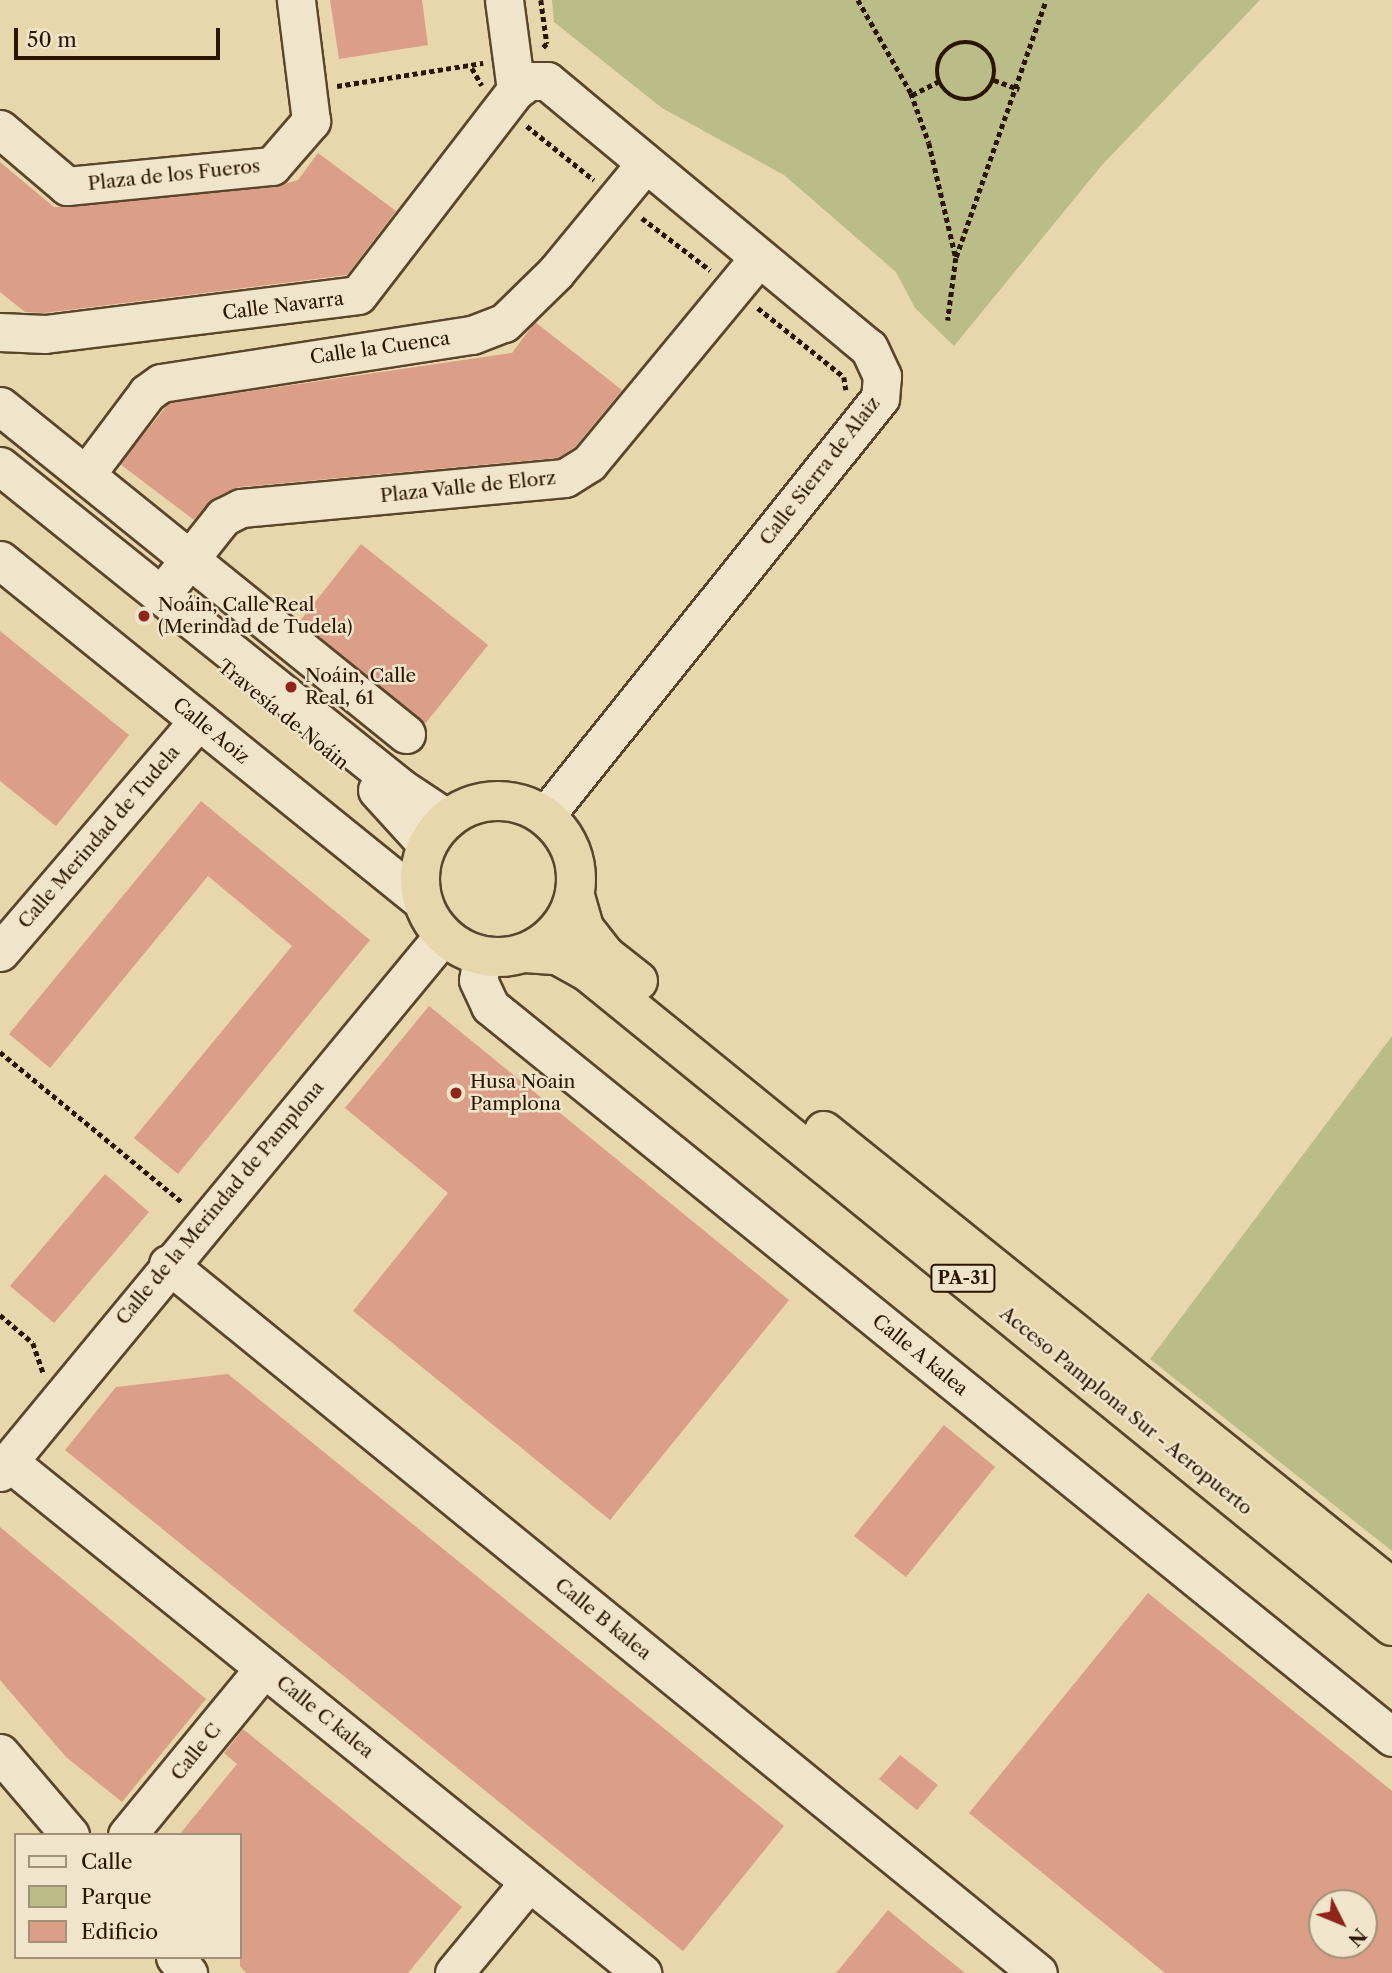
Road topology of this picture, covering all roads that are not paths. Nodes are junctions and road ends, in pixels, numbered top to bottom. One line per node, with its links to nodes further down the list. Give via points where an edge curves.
1 (296, 0): 4 (street, Plaza de los Fueros, via 311,121 272,166 66,186)
2 (504, 0): 3 (street, via 510,51)
3 (531, 85): 5 (street, Calle Sierra de Alaiz); 7 (street, Calle Navarra, via 358,295 45,334)
4 (0, 130)
5 (645, 163): 6 (street, Calle Sierra de Alaiz); 10 (street, Calle la Cuenca, via 556,272 505,323 472,335 161,383 147,393)
6 (758, 259): 12 (street, Plaza Valle de Elorz, via 589,463 565,478 241,508 223,517); 17 (street, Calle Sierra de Alaiz, via 869,348 882,376 880,398)
7 (0, 332)
8 (0, 407): 10 (street)
9 (0, 466): 14 (street, Travesía de Noáin)
10 (87, 474): 12 (street)
11 (0, 486): 18 (street, Travesía de Noáin, via 390,800)
12 (192, 558): 14 (street, Plaza Valle de Elorz); 16 (street)
13 (0, 560): 15 (street, Calle Aoiz)
14 (161, 595): 18 (street, Travesía de Noáin, via 401,788)
15 (198, 722): 20 (street, Calle Aoiz); 22 (street, Calle Merindad de Tudela)
16 (406, 734)
17 (545, 816): 18 (highway, via 496,801 471,806); 19 (highway, via 572,852)
18 (438, 832): 20 (highway, via 419,882)
19 (575, 896): 23 (highway, via 565,920 547,940); 27 (highway, Acceso Pamplona Sur - Aeropuerto / PA-31, via 584,928 605,955)
20 (422, 901): 21 (highway)
21 (443, 936): 24 (highway); 25 (street, Calle de la Merindad de Pamplona)
22 (0, 952)
23 (525, 953): 24 (highway); 28 (highway, Acceso Pamplona Sur - Aeropuerto / PA-31, via 557,955 589,973)
24 (482, 956): 30 (street, Calle A kalea, via 478,980 490,1006)
25 (168, 1264): 26 (street, Calle de la Merindad de Pamplona); 39 (street, Calle B kalea)
26 (4, 1467): 29 (street, Calle C kalea)
27 (1392, 1588)
28 (1392, 1626)
29 (264, 1668): 33 (street, Calle C); 34 (street, Calle C kalea)
30 (1392, 1737)
31 (0, 1754): 32 (street)
32 (68, 1833)
33 (129, 1833)
34 (529, 1882): 37 (street); 38 (street, Calle C kalea)
35 (177, 1959): 36 (street)
36 (188, 1973)
37 (454, 1973)
38 (642, 1973)
39 (1038, 1973)

